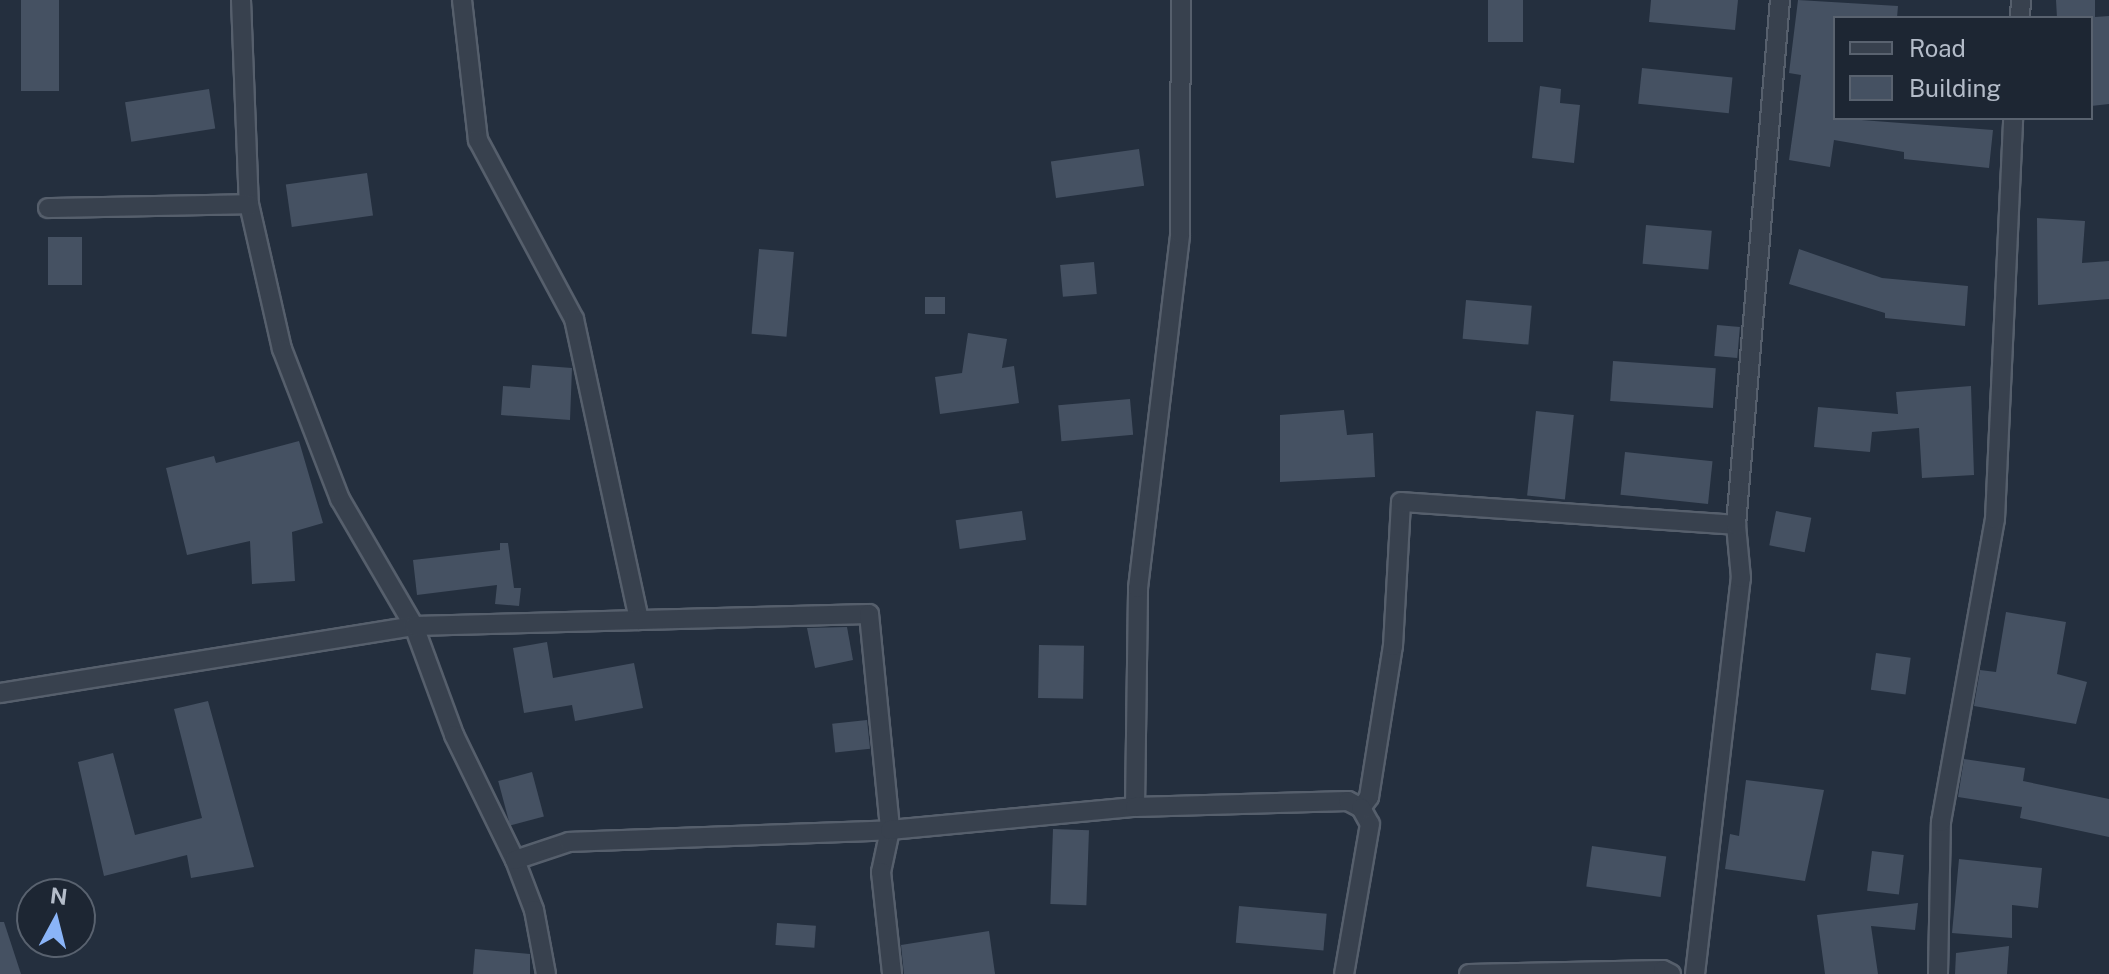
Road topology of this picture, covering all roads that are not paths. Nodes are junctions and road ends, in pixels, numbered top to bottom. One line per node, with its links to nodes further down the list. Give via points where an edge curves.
1 (241, 0): 6 (street)
2 (462, 0): 9 (street, via 478,140 574,319)
3 (1181, 0): 12 (street, via 1180,234 1138,588)
4 (1780, 0): 8 (street)
5 (2013, 120): 22 (street, via 1995,519 1941,822)
6 (249, 204): 7 (street); 10 (street, via 301,408 340,499)
7 (48, 208)
8 (1736, 525): 13 (street, via 1401,502 1393,646 1369,797); 21 (street, via 1741,578)
9 (639, 620): 10 (street); 14 (street, via 869,614)
10 (414, 626): 11 (street); 15 (street, via 454,735)
11 (0, 693)
12 (1135, 807): 13 (street, via 1348,801); 14 (street)
13 (1361, 808): 18 (street, via 1370,824)
14 (890, 830): 15 (street, via 569,842); 17 (street, via 881,872)
15 (515, 860): 16 (street, via 534,910)
16 (546, 974)
17 (892, 974)
18 (1344, 974)
19 (1469, 974): 20 (street)
20 (1671, 974)
21 (1695, 974)
22 (1938, 974)

